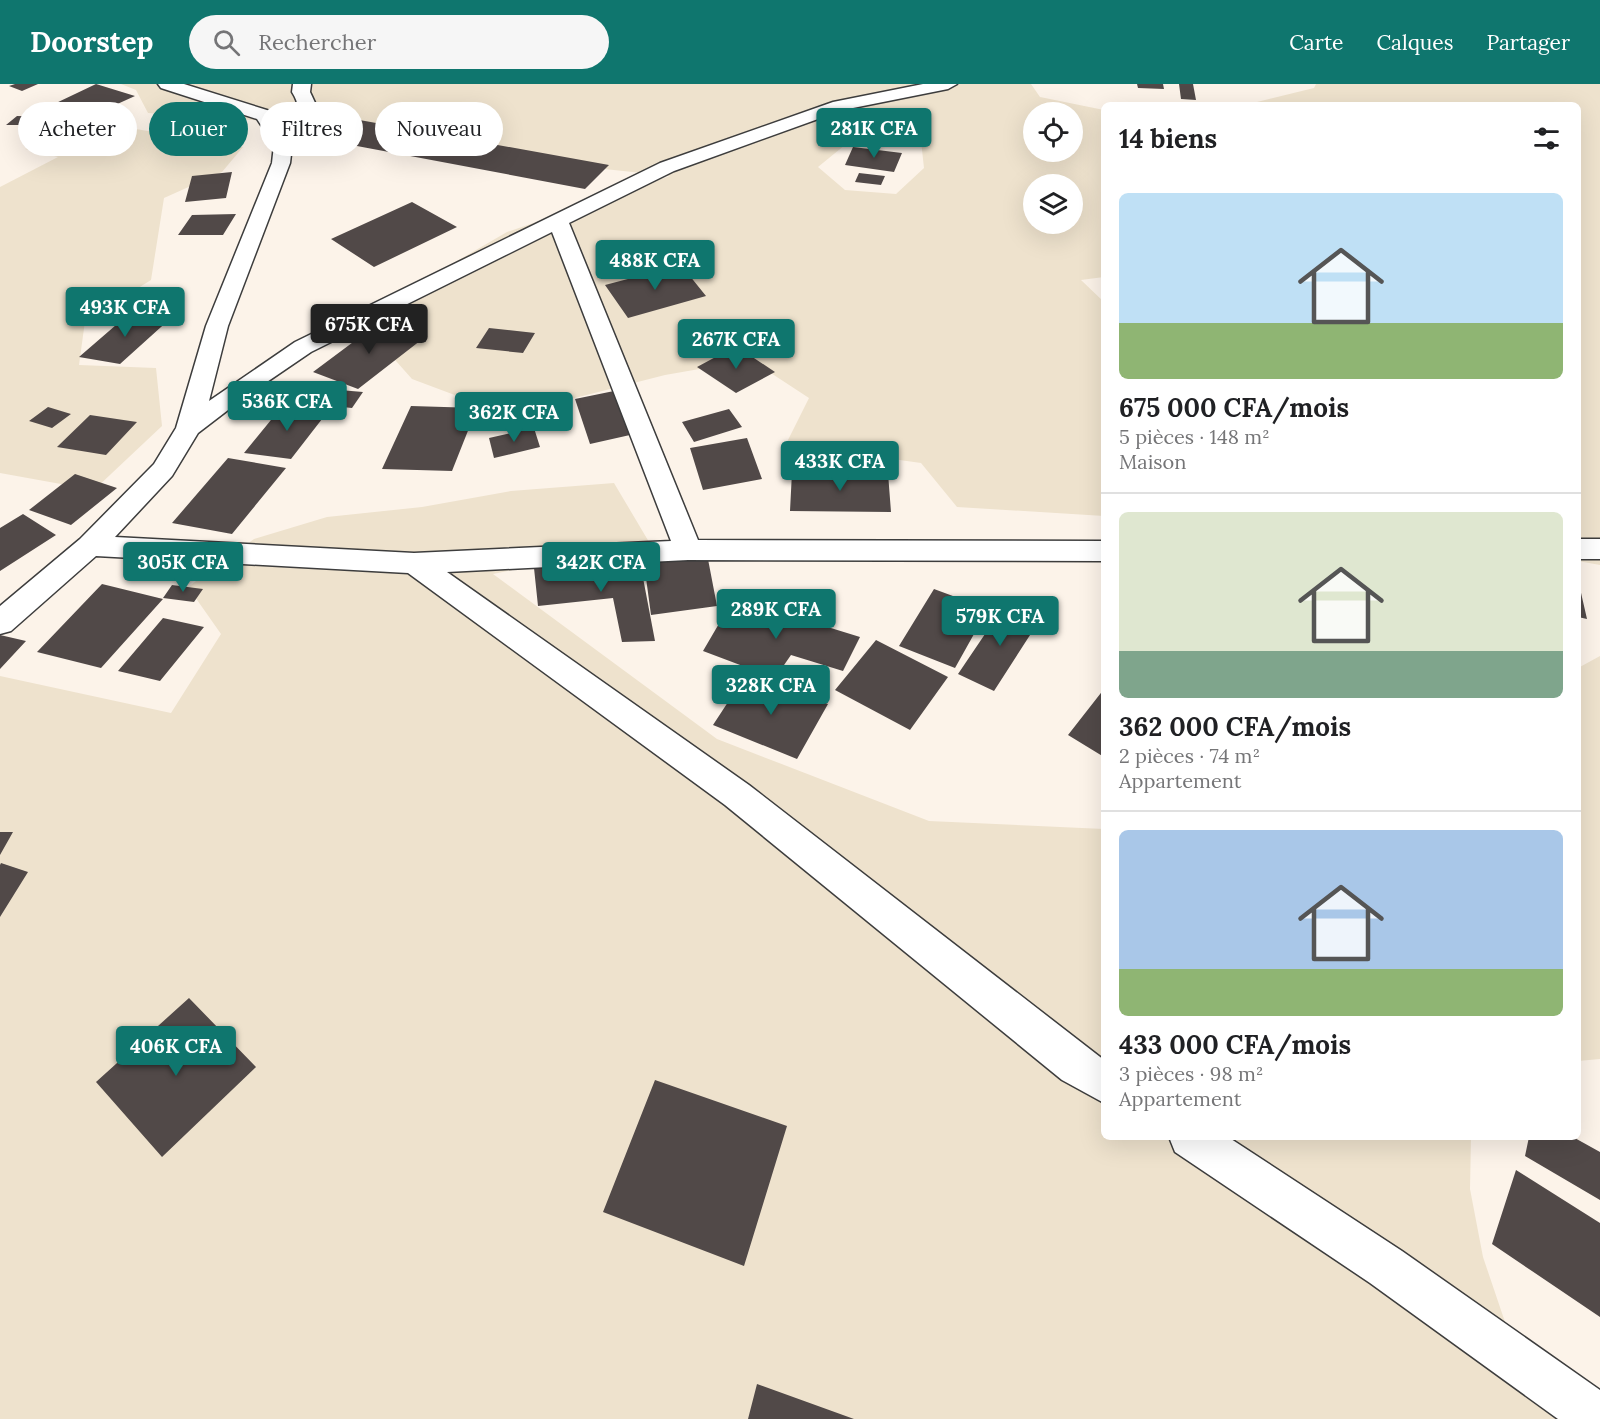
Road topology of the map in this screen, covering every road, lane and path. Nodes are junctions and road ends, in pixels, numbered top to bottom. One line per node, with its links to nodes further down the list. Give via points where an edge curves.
1 (167, 84): 5 (street)
2 (302, 84): 4 (street, via 301,92)
3 (948, 84): 7 (street, via 871,97 828,110 667,167)
4 (308, 102)
5 (260, 114)
6 (282, 156): 8 (street, via 217,326)
7 (557, 220): 8 (street, via 303,346); 12 (street)
8 (189, 428): 9 (street, via 164,470)
9 (90, 546): 14 (street); 15 (street)
10 (1581, 549): 11 (street)
11 (1600, 549)
12 (688, 550): 13 (street); 14 (street)
13 (1101, 551)
14 (414, 563): 16 (street, via 738,795 1049,1044)
15 (0, 622)
16 (1101, 1081)
17 (1195, 1140): 18 (street, via 1386,1267)
18 (1599, 1419)

